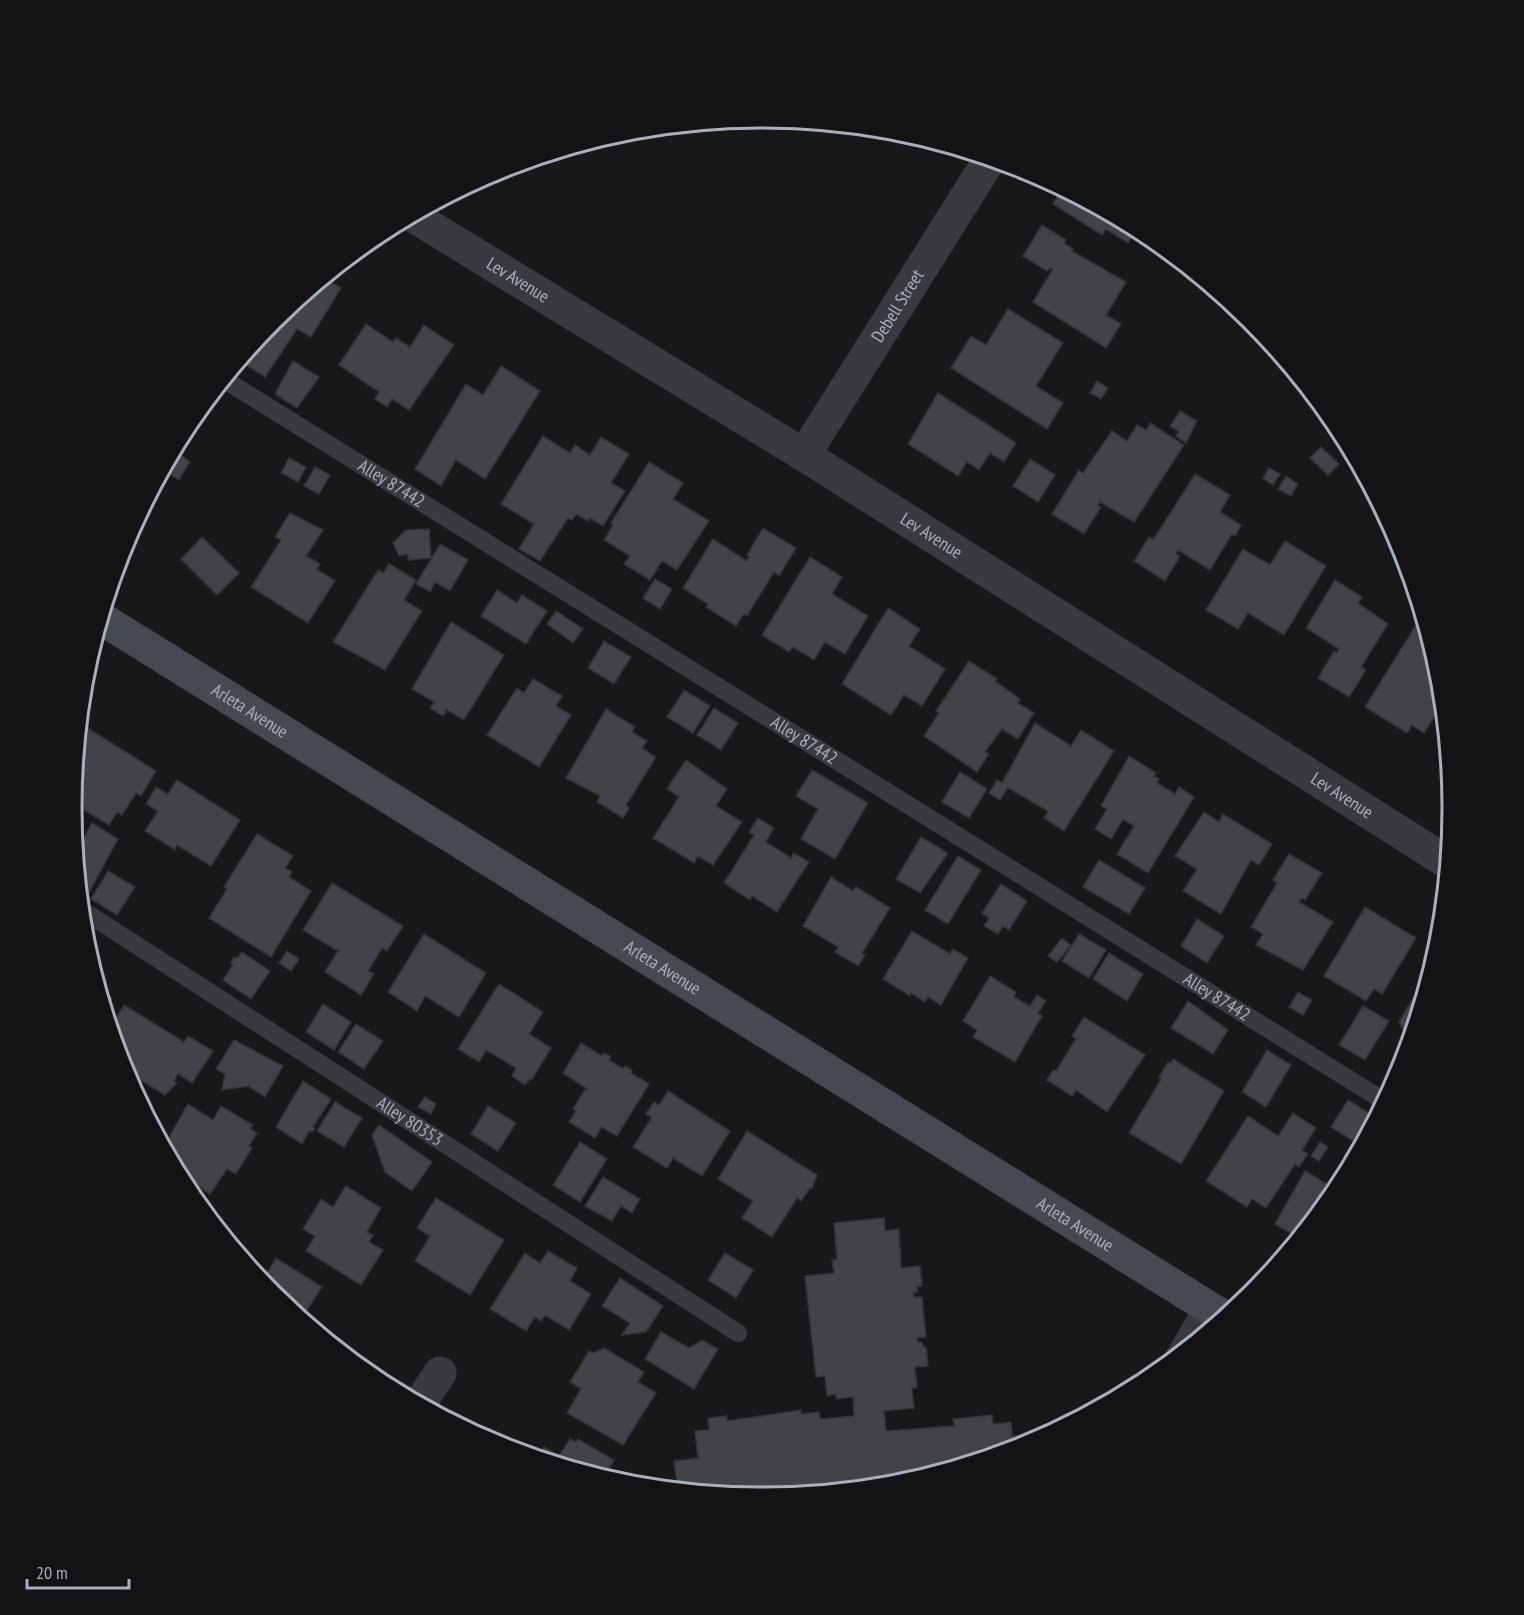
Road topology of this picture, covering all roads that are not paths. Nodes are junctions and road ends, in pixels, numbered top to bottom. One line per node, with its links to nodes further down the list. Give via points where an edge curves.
1 (986, 166): 4 (street, Debell Street)
2 (420, 220): 4 (street, Lev Avenue)
3 (231, 384): 8 (lane, Alley 87442)
4 (804, 455): 6 (street, Lev Avenue)
5 (109, 623): 9 (main road, Arleta Avenue)
6 (1440, 857)
7 (92, 916): 11 (lane, Alley 80353)
8 (1377, 1096)
9 (1214, 1311): 10 (lane)
10 (1203, 1324)
11 (738, 1333)
12 (440, 1373): 13 (street)
13 (424, 1397)

